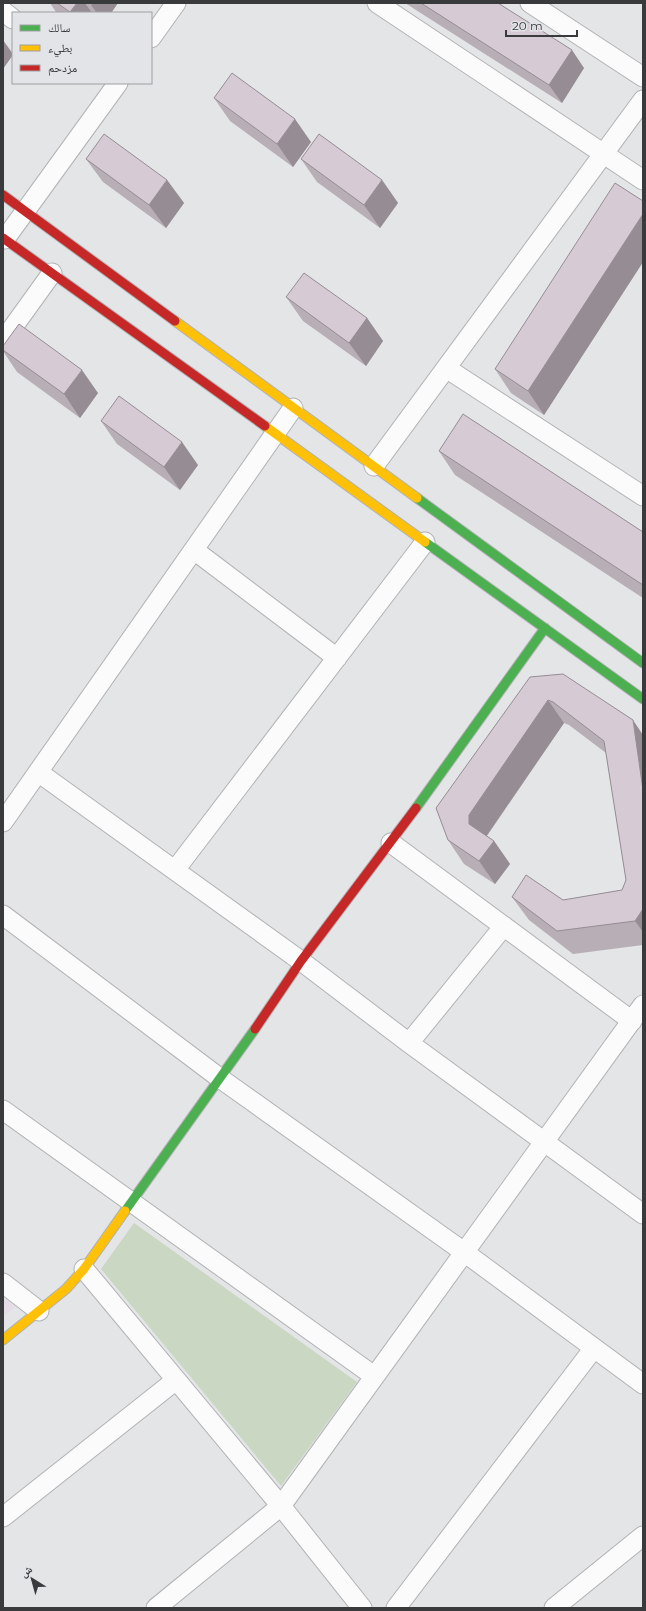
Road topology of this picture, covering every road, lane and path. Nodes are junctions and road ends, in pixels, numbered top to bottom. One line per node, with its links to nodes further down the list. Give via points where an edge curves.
1 (176, 3): 6 (street)
2 (377, 3): 10 (street)
3 (530, 3): 7 (street)
4 (3, 11): 5 (street)
5 (12, 18)
6 (152, 37)
7 (643, 77)
8 (111, 86): 13 (street)
9 (643, 100): 10 (street)
10 (603, 155): 11 (street); 17 (street)
11 (643, 180)
12 (3, 195): 13 (street)
13 (25, 212): 14 (street); 18 (street)
14 (4, 238): 15 (street)
15 (52, 273): 16 (street); 19 (street)
16 (3, 341)
17 (446, 368): 20 (street); 21 (street)
18 (293, 408): 19 (street); 20 (street)
19 (276, 434): 22 (street); 23 (street)
20 (374, 466): 26 (street)
21 (643, 496)
22 (425, 542): 24 (street); 25 (street)
23 (194, 550): 25 (street); 28 (street)
24 (545, 628): 27 (street); 30 (street)
25 (337, 658): 31 (street)
26 (643, 663)
27 (643, 699)
28 (38, 772): 29 (street); 31 (street)
29 (3, 822)
30 (391, 843): 33 (street); 34 (street)
31 (175, 870): 34 (street)
32 (3, 915): 38 (street)
33 (504, 926): 36 (street); 37 (street)
34 (301, 961): 37 (street); 38 (street)
35 (643, 1005): 36 (street)
36 (632, 1021): 40 (street)
37 (409, 1043): 40 (street)
38 (221, 1079): 41 (street); 43 (street)
39 (3, 1110): 41 (street)
40 (544, 1142): 42 (street); 43 (street)
41 (132, 1202): 44 (street); 49 (street)
42 (643, 1214)
43 (464, 1252): 48 (street); 49 (street)
44 (84, 1269): 46 (street, via 66,1289); 50 (street)
45 (3, 1283): 46 (street)
46 (39, 1311): 47 (street)
47 (3, 1340)
48 (594, 1348): 51 (street); 57 (street)
49 (374, 1376): 52 (street)
50 (176, 1380): 52 (street); 53 (street)
51 (643, 1384)
52 (281, 1506): 55 (street); 56 (street)
53 (3, 1517)
54 (643, 1536): 58 (street)
55 (163, 1606)
56 (362, 1608)
57 (396, 1608)
58 (554, 1608)

